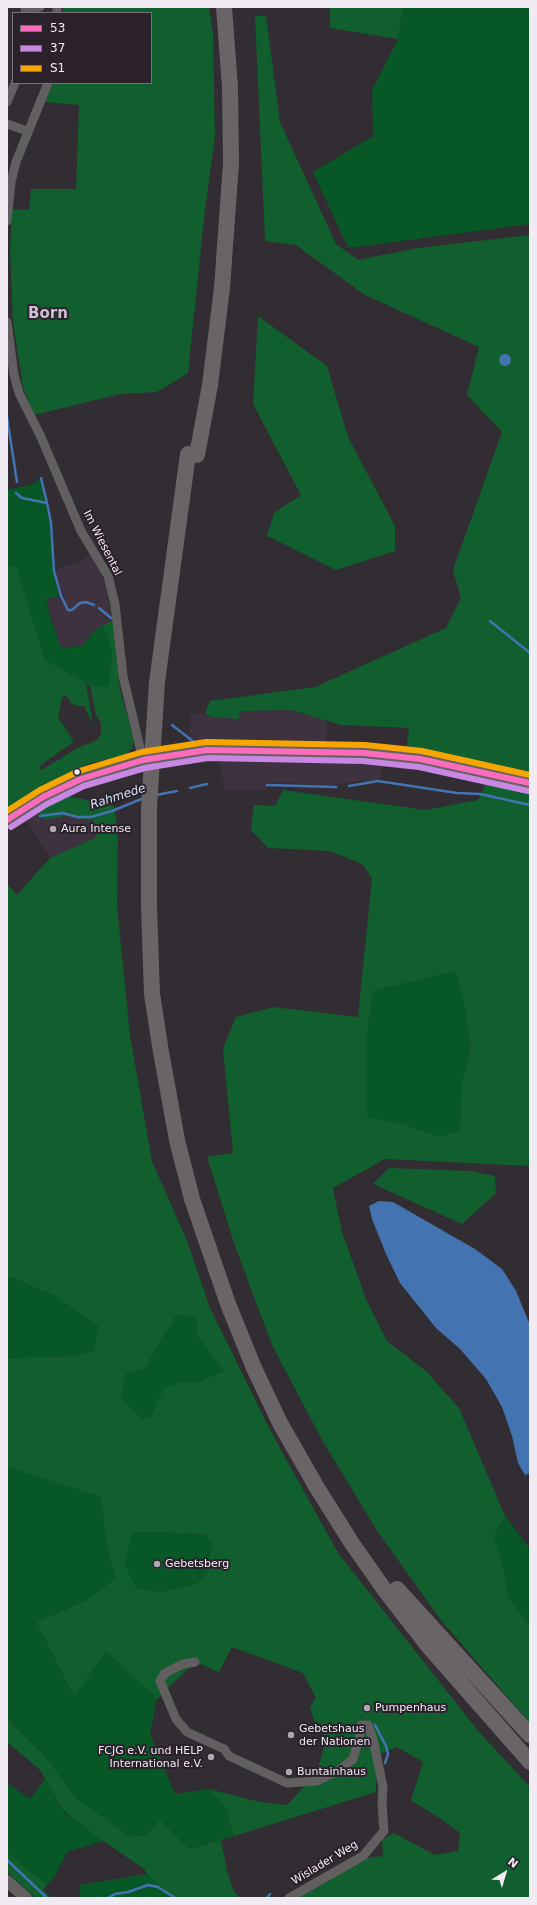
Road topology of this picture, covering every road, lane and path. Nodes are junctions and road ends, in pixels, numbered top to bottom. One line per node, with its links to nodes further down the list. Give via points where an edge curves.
1 (40, 7): 4 (street, via 25,9)
2 (217, 7): 12 (highway, via 223,84 221,181 212,299)
3 (224, 7): 12 (highway, via 230,87 231,163 222,288 210,385)
4 (26, 12)
5 (15, 84): 7 (street)
6 (48, 84): 9 (street)
7 (7, 102)
8 (7, 124): 9 (street)
9 (27, 131): 10 (street, via 11,182)
10 (7, 221)
11 (7, 322): 13 (street, Im Wiesental, via 19,393 41,437 81,531 108,576 115,604 123,676)
12 (193, 454): 16 (highway, bridge, via 157,682 149,808 149,906)
13 (143, 760): 14 (main road, via 207,750 364,753 420,759); 15 (main road, via 81,779 43,797)
14 (530, 783)
15 (7, 820)
16 (156, 993): 18 (highway, via 184,1142 197,1196 234,1304 285,1421 332,1501 371,1559); 19 (highway, via 161,1052 177,1140 192,1198 228,1304 280,1423 351,1542 384,1589 430,1647)
17 (195, 1662): 22 (street, Wislader Weg, via 183,1664 165,1673 160,1681 176,1719 187,1732 224,1749 229,1756 287,1783 317,1781 341,1769 353,1759 361,1732 360,1725 368,1725 382,1787 384,1832 364,1856)
18 (530, 1735)
19 (530, 1762)
20 (7, 1881): 21 (main road)
21 (26, 1898)
22 (289, 1898)

